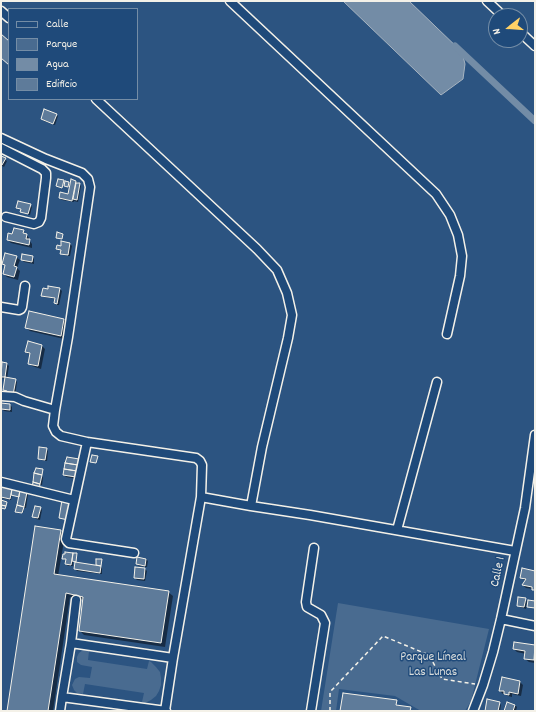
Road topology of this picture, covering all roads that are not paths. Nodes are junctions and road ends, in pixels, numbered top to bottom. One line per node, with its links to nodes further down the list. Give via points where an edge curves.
1 (230, 1): 10 (street, via 436,194 450,214 462,256)
2 (487, 1): 3 (street)
3 (494, 8)
4 (97, 100): 20 (street, via 257,249 276,270 287,293 292,315)
5 (1, 138): 13 (street, via 82,174 88,179 90,187)
6 (1, 148): 7 (street, via 46,173 39,222 34,224)
7 (6, 217)
8 (25, 286): 9 (street, via 21,309)
9 (1, 308)
10 (447, 334)
11 (437, 382): 21 (street)
12 (1, 396): 13 (street, via 15,397)
13 (55, 410): 15 (street, via 53,426 56,432 61,436)
14 (535, 435): 16 (street, Calle 1)
15 (87, 442): 18 (street, via 196,458 202,465); 19 (street)
16 (533, 460): 23 (street, Calle 1)
17 (1, 482): 19 (street)
18 (201, 496): 20 (street); 29 (street)
19 (74, 500): 24 (street, via 66,539 69,543)
20 (251, 506): 21 (street)
21 (397, 530): 23 (street)
22 (314, 548): 33 (street, via 306,602 308,608 321,614 325,623)
23 (515, 551): 26 (street, Calle 1)
24 (134, 553)
25 (76, 600): 28 (street)
26 (501, 619): 27 (street); 34 (street, Calle 1)
27 (535, 626)
28 (71, 643): 29 (street); 30 (street)
29 (173, 658): 32 (street)
30 (62, 696): 31 (street); 32 (street)
31 (60, 711)
32 (166, 711)
33 (311, 711)
34 (473, 711)

